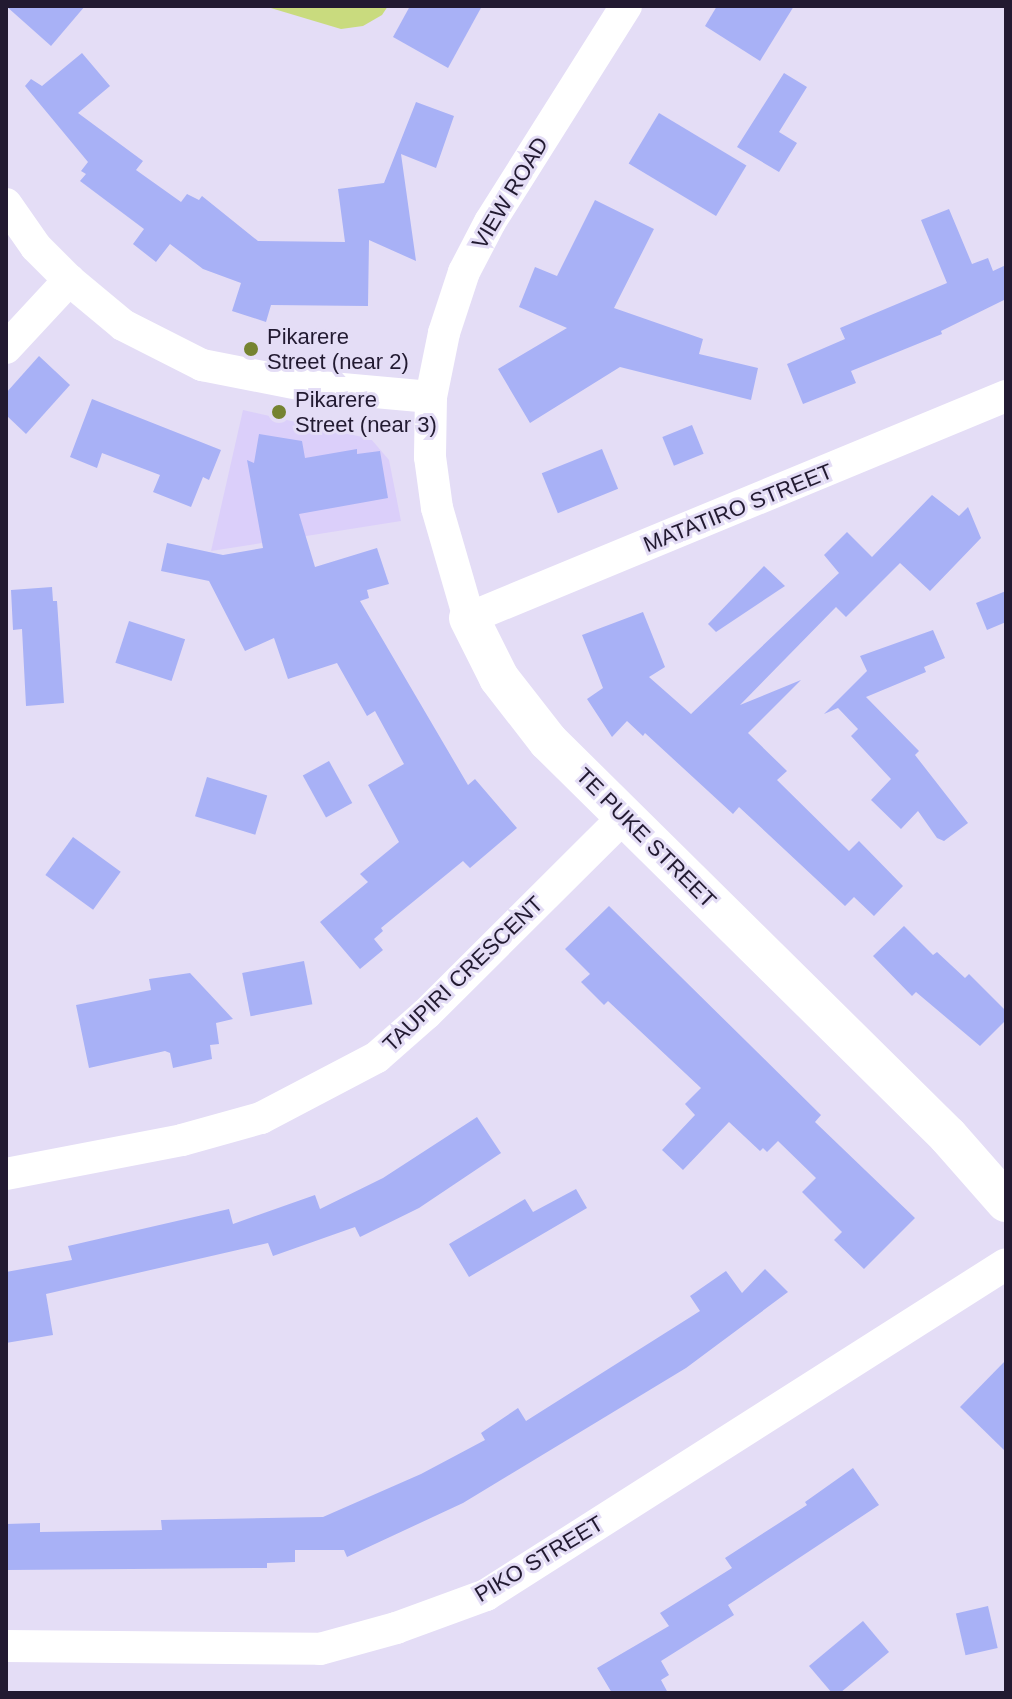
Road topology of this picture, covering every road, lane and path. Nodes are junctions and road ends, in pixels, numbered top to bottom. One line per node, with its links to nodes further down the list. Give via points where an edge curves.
1 (626, 6): 6 (street, VIEW ROAD, via 464,272)
2 (6, 204): 3 (street, via 36,247)
3 (69, 280): 4 (street); 6 (street, via 123,325 202,365 309,386)
4 (6, 348)
5 (1006, 396): 7 (street, MATATIRO STREET)
6 (431, 397): 7 (street, TE PUKE STREET, via 430,457 437,508)
7 (469, 618): 8 (street, TE PUKE STREET, via 499,678 525,715)
8 (624, 817): 9 (street, TAUPIRI CRESCENT, via 377,1057 261,1118 182,1140); 10 (street, TE PUKE STREET, via 948,1136)
9 (6, 1174)
10 (1006, 1202)
11 (1006, 1264): 12 (street, PIKO STREET, via 486,1595 320,1649)
12 (6, 1646)

